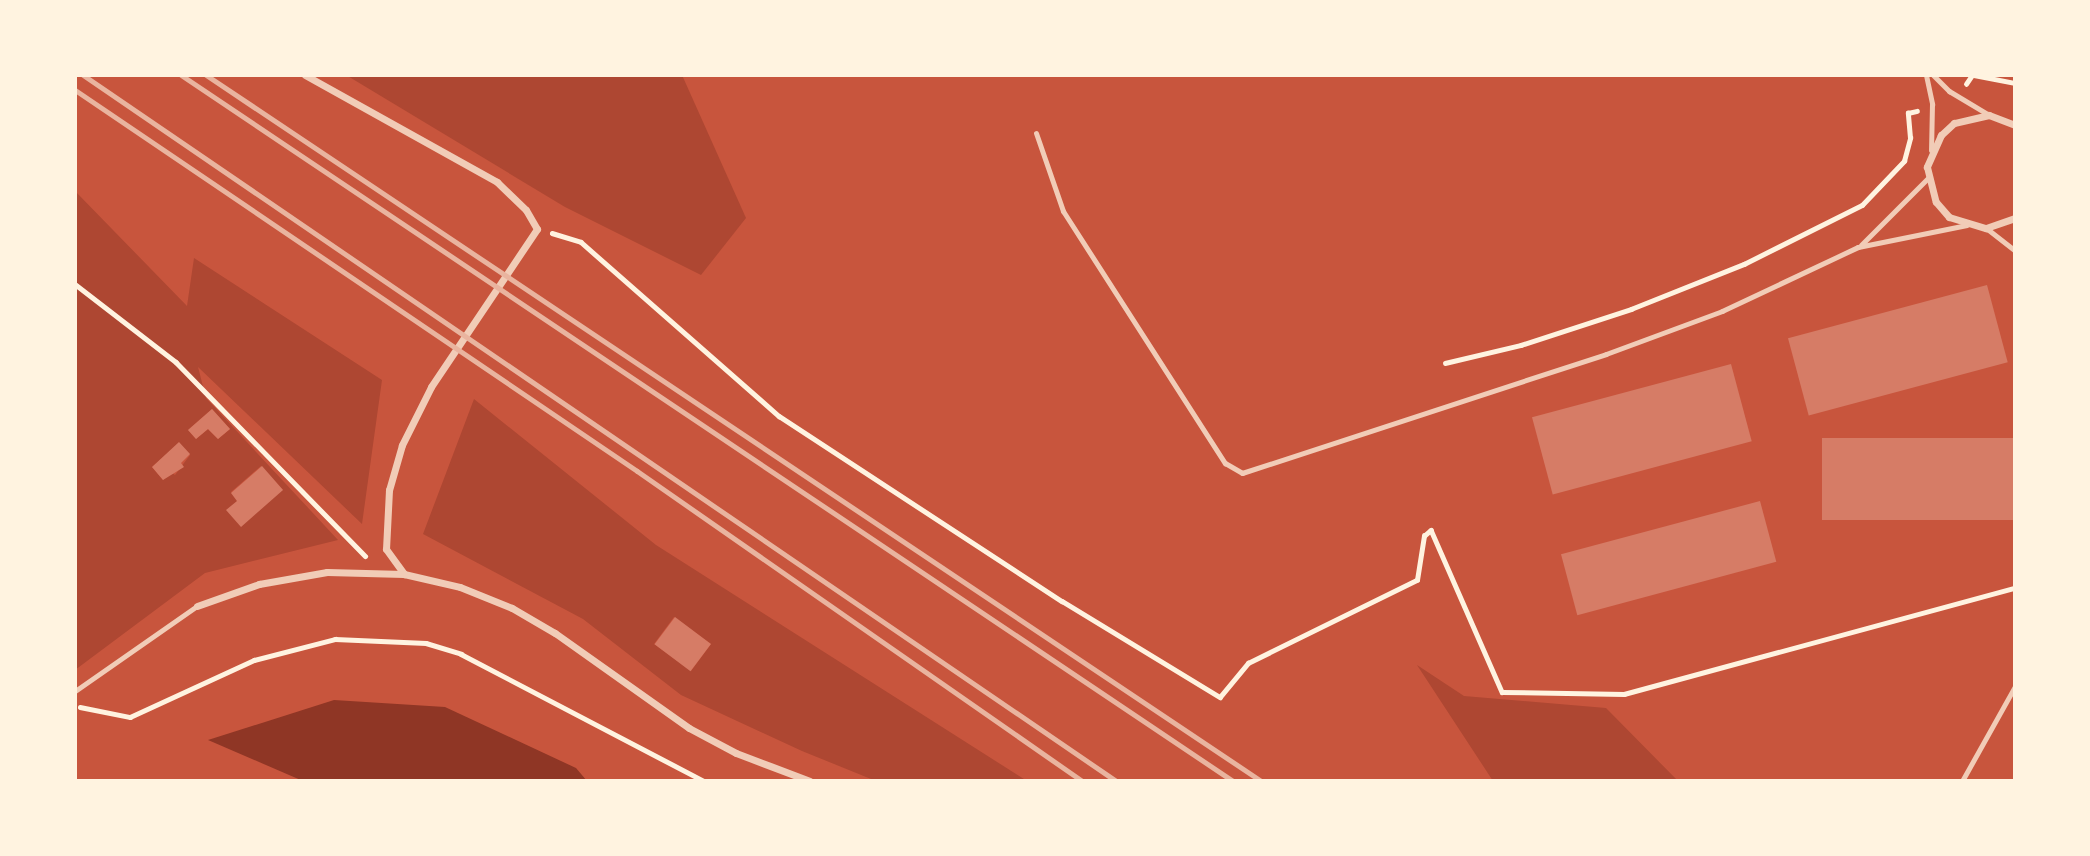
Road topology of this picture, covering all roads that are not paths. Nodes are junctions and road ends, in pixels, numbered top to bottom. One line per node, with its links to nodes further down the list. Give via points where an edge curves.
1 (304, 75): 15 (street, via 497,182 526,210 537,229 431,387 402,445 389,490 386,549)
2 (1926, 75): 8 (lane, via 1932,104)
3 (1933, 75): 4 (lane, via 1949,91)
4 (1989, 115): 5 (street); 8 (street, via 1954,123)
5 (2010, 119): 6 (street)
6 (2015, 125)
7 (1035, 133): 13 (lane, via 1063,211 1225,463 1242,473 1380,431 1722,312)
8 (1931, 150): 9 (street)
9 (1928, 178): 11 (street, via 1936,202); 13 (lane)
10 (2015, 218): 12 (street)
11 (1967, 225): 12 (street); 13 (lane)
12 (1986, 228): 14 (lane)
13 (1858, 247)
14 (2015, 251)
15 (404, 574): 16 (street, via 327,572 259,584); 19 (street, via 460,587 512,608 689,728 736,753)
16 (197, 606): 18 (lane)
17 (2015, 686): 20 (lane)
18 (75, 691)
19 (810, 781)
20 (1962, 781)

